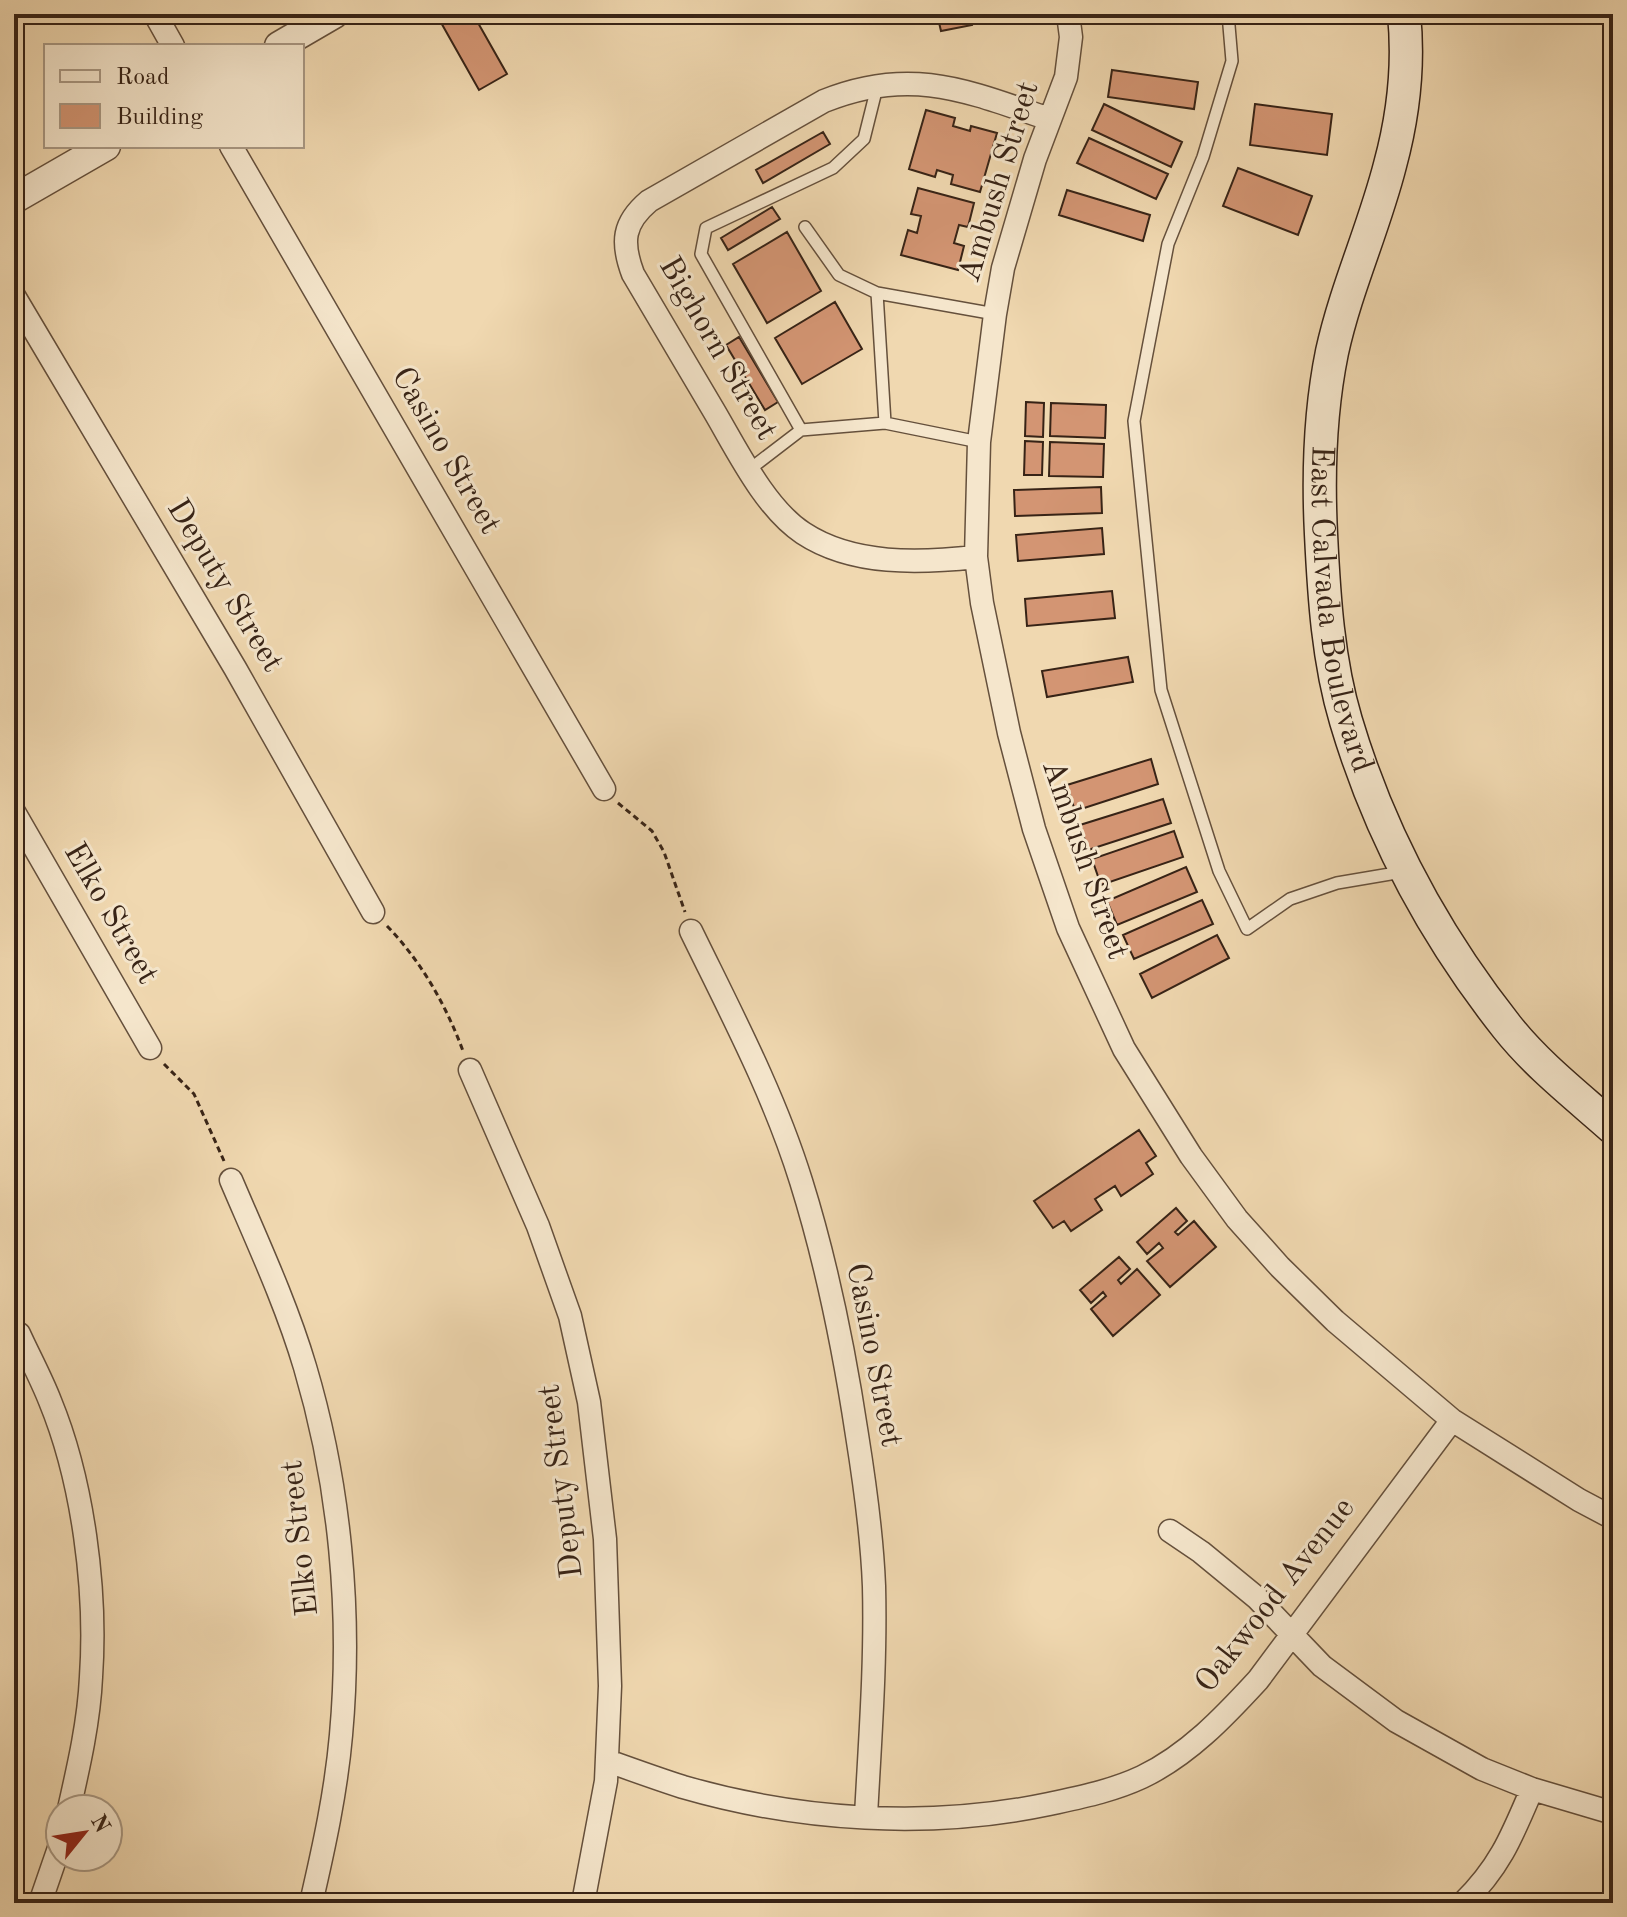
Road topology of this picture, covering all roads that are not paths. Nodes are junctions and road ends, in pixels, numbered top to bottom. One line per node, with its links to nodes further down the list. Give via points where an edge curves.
1 (155, 14): 6 (street)
2 (334, 14): 7 (street)
3 (1068, 14): 9 (street, Ambush Street, via 1066,77)
4 (1228, 14): 24 (lane, via 1232,61 1203,157 1168,244 1134,421 1161,690 1219,871 1247,929 1290,899 1337,883)
5 (1404, 14): 24 (main road, East Calvada Boulevard, via 1402,104 1390,165 1332,354 1319,504 1324,599 1345,719 1369,789)
6 (172, 44)
7 (282, 44)
8 (877, 86): 9 (street, Bighorn Street, via 960,89); 18 (lane, via 864,139 833,168 706,228 701,254); 20 (street, Bighorn Street, via 824,101 649,201 630,221 625,241 633,274)
9 (1049, 119): 16 (street, Ambush Street, via 1003,268)
10 (103, 148): 12 (street)
11 (232, 148): 22 (street, Casino Street)
12 (14, 199)
13 (805, 227): 14 (lane, via 839,275)
14 (877, 293): 16 (lane); 17 (lane)
15 (14, 296): 25 (street, Deputy Street)
16 (995, 314): 19 (street, Ambush Street)
17 (885, 423): 18 (lane); 19 (lane)
18 (801, 430): 20 (lane)
19 (979, 442): 21 (street, Ambush Street)
20 (750, 469): 21 (street, Bighorn Street, via 779,512 804,534 836,549 893,561)
21 (976, 557): 32 (street, Ambush Street, via 1009,733 1034,829 1068,928 1124,1049 1237,1219 1335,1321)
22 (604, 789)
23 (14, 812): 27 (street, Elko Street)
24 (1407, 871): 29 (main road, East Calvada Boulevard, via 1459,962 1508,1029)
25 (373, 912)
26 (691, 931): 40 (street, Casino Street, via 767,1087 813,1225 843,1348 874,1584)
27 (150, 1048)
28 (470, 1070): 36 (street, Deputy Street, via 538,1226 570,1316 589,1402 605,1539)
29 (1613, 1128)
30 (231, 1180): 43 (street, Elko Street, via 305,1365 331,1484 341,1562 341,1736)
31 (19, 1334): 38 (street, via 55,1414 85,1538 91,1676)
32 (1452, 1420): 33 (street, Ambush Street); 35 (street, Oakwood Avenue)
33 (1613, 1518)
34 (1170, 1531): 35 (street, via 1257,1598)
35 (1293, 1635): 37 (street, via 1322,1666 1396,1721 1482,1769); 40 (street, Oakwood Avenue, via 1221,1720 1178,1756 1142,1777 1096,1794 999,1814 945,1819)
36 (608, 1761): 40 (street, Oakwood Avenue, via 685,1787 786,1809); 44 (street, Deputy Street)
37 (1532, 1789): 39 (street); 45 (street, via 1504,1854)
38 (73, 1793)
39 (1613, 1813)
40 (866, 1816)
41 (50, 1873): 42 (street)
42 (40, 1903)
43 (311, 1903)
44 (583, 1903)
45 (1463, 1903)

